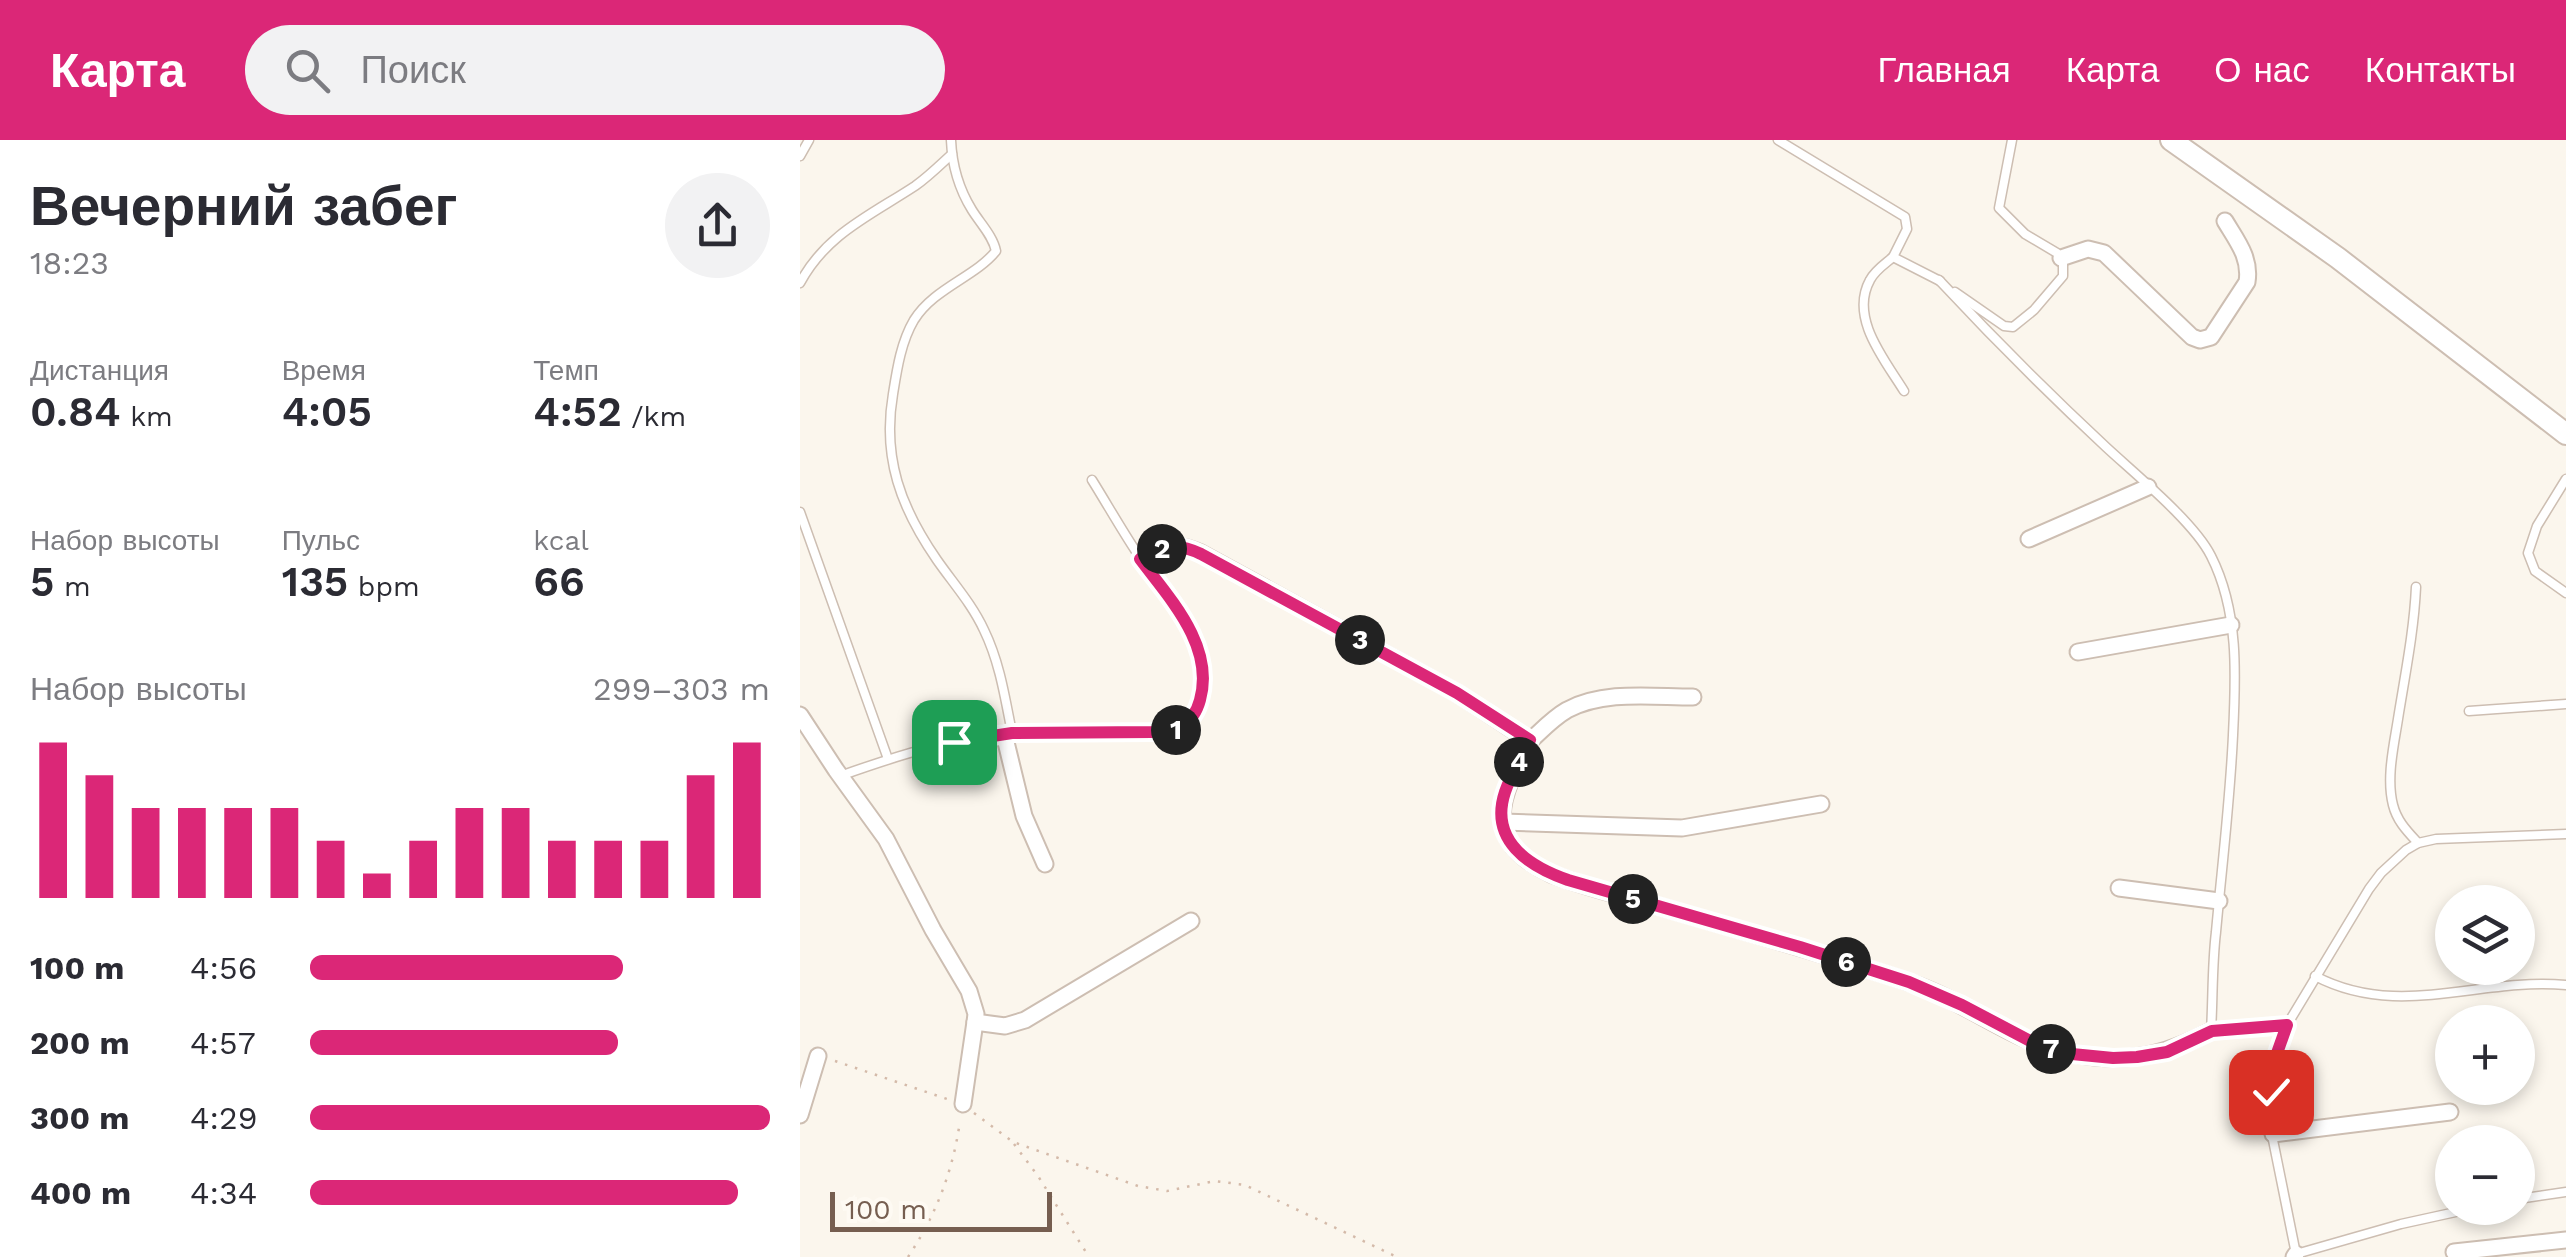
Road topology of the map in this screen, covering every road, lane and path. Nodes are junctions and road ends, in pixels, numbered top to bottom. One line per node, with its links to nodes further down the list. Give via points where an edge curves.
1 (809, 140): 7 (lane)
2 (951, 140): 6 (lane)
3 (1778, 140): 9 (lane, via 1906,217)
4 (2012, 140): 10 (lane, via 1999,208)
5 (2170, 140): 14 (street, via 2338,258)
6 (952, 154): 12 (lane, via 853,224); 29 (lane, via 965,198 996,252 912,324 896,372 891,442 910,517 992,646)
7 (800, 156)
8 (2226, 221): 10 (street, via 2246,257 2247,282 2204,340 2192,337 2104,252)
9 (1893, 256): 11 (lane); 13 (lane, via 1872,277 1864,305 1869,332)
10 (2061, 258): 11 (lane, via 2061,280 2013,328)
11 (1939, 280): 17 (lane)
12 (800, 284)
13 (1904, 392)
14 (2566, 434)
15 (2566, 479): 22 (lane, via 2528,553 2536,570)
16 (1092, 480): 20 (lane)
17 (2148, 487): 19 (street); 23 (lane, via 2210,554)
18 (800, 512): 31 (lane)
19 (2029, 539)
20 (1140, 559): 29 (lane, via 1200,653 1202,689 1191,719 1172,731); 30 (street, via 1168,546 1189,548 1457,693)
21 (2416, 586): 36 (lane, via 2390,782 2397,818)
22 (2566, 593)
23 (2232, 625): 24 (street); 39 (lane, via 2235,690)
24 (2078, 652)
25 (1693, 697): 30 (street, via 1598,700 1566,710)
26 (2566, 704): 27 (lane)
27 (2469, 711)
28 (800, 715): 32 (street)
29 (1008, 734): 31 (lane); 37 (street, via 1024,816)
30 (1530, 740): 34 (street, via 1504,795)
31 (888, 759): 32 (lane)
32 (840, 776): 43 (street, via 894,853 969,991)
33 (1821, 804): 34 (street, via 1682,828)
34 (1503, 822): 45 (street, via 1514,848 1551,874 1909,982 2052,1049 2137,1057 2167,1052)
35 (2566, 834): 36 (lane)
36 (2418, 844): 41 (lane, via 2380,873)
37 (1045, 864)
38 (2120, 888): 39 (street)
39 (2219, 900): 45 (lane)
40 (1191, 921): 43 (street, via 1026,1020 1005,1026)
41 (2315, 976): 42 (lane, via 2385,997); 44 (lane)
42 (2566, 984)
43 (975, 1022): 47 (street)
44 (2287, 1025): 45 (lane); 50 (lane, via 2272,1074)
45 (2212, 1031)
46 (818, 1056): 47 (path); 49 (street)
47 (963, 1104): 51 (path); 58 (path, via 948,1180)
48 (2450, 1112): 50 (street)
49 (800, 1115)
50 (2273, 1134): 57 (lane)
51 (1013, 1142): 59 (path); 60 (path, via 1148,1188 1244,1184)
52 (2566, 1192): 53 (lane)
53 (2535, 1197)
54 (2435, 1217): 57 (lane)
55 (2566, 1240): 56 (street)
56 (2454, 1252)
57 (2295, 1255)
58 (908, 1257)
59 (1089, 1257)
60 (1397, 1257)

